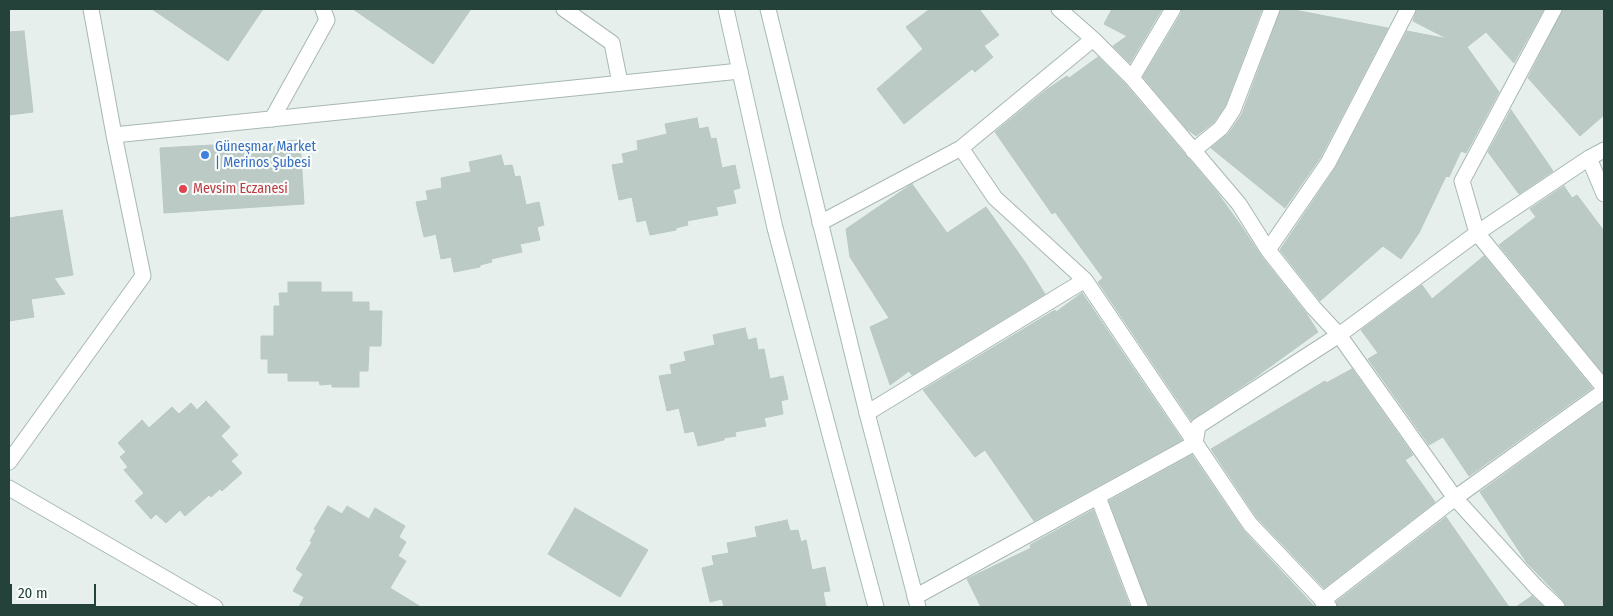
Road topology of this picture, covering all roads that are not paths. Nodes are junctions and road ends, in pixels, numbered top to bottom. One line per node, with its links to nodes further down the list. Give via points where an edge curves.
1 (91, 9): 16 (street)
2 (323, 9): 15 (street, via 327,20)
3 (564, 9): 14 (street, via 612,42)
4 (726, 9): 12 (street)
5 (768, 9): 22 (street)
6 (1174, 9): 13 (street)
7 (1272, 9): 19 (street, via 1233,110 1221,128)
8 (1408, 9): 24 (street, via 1328,163)
9 (1554, 9): 23 (street, via 1462,181)
10 (1063, 10): 11 (street)
11 (1093, 39): 13 (street); 17 (street)
12 (740, 71): 14 (street); 37 (street, via 775,228)
13 (1132, 78): 19 (street)
14 (620, 83): 15 (street)
15 (272, 119): 16 (street)
16 (114, 135): 30 (street, via 143,276)
17 (961, 148): 22 (street); 25 (street, via 994,198)
18 (1604, 150): 20 (street)
19 (1193, 151): 24 (street, via 1238,204)
20 (1589, 158): 21 (street); 23 (street)
21 (1604, 194)
22 (820, 223): 28 (street)
23 (1477, 233): 26 (street); 27 (street)
24 (1268, 250): 26 (street)
25 (1085, 280): 28 (street); 29 (street)
26 (1339, 335): 29 (street, via 1198,426); 33 (street)
27 (1604, 390): 33 (street)
28 (867, 413): 34 (street)
29 (1195, 443): 32 (street); 35 (street, via 1250,524)
30 (9, 462)
31 (9, 488): 36 (street)
32 (1098, 497): 34 (street); 38 (street)
33 (1455, 498): 35 (street); 39 (street)
34 (917, 602)
35 (1325, 604)
36 (215, 607)
37 (876, 607)
38 (1140, 607)
39 (1557, 607)

